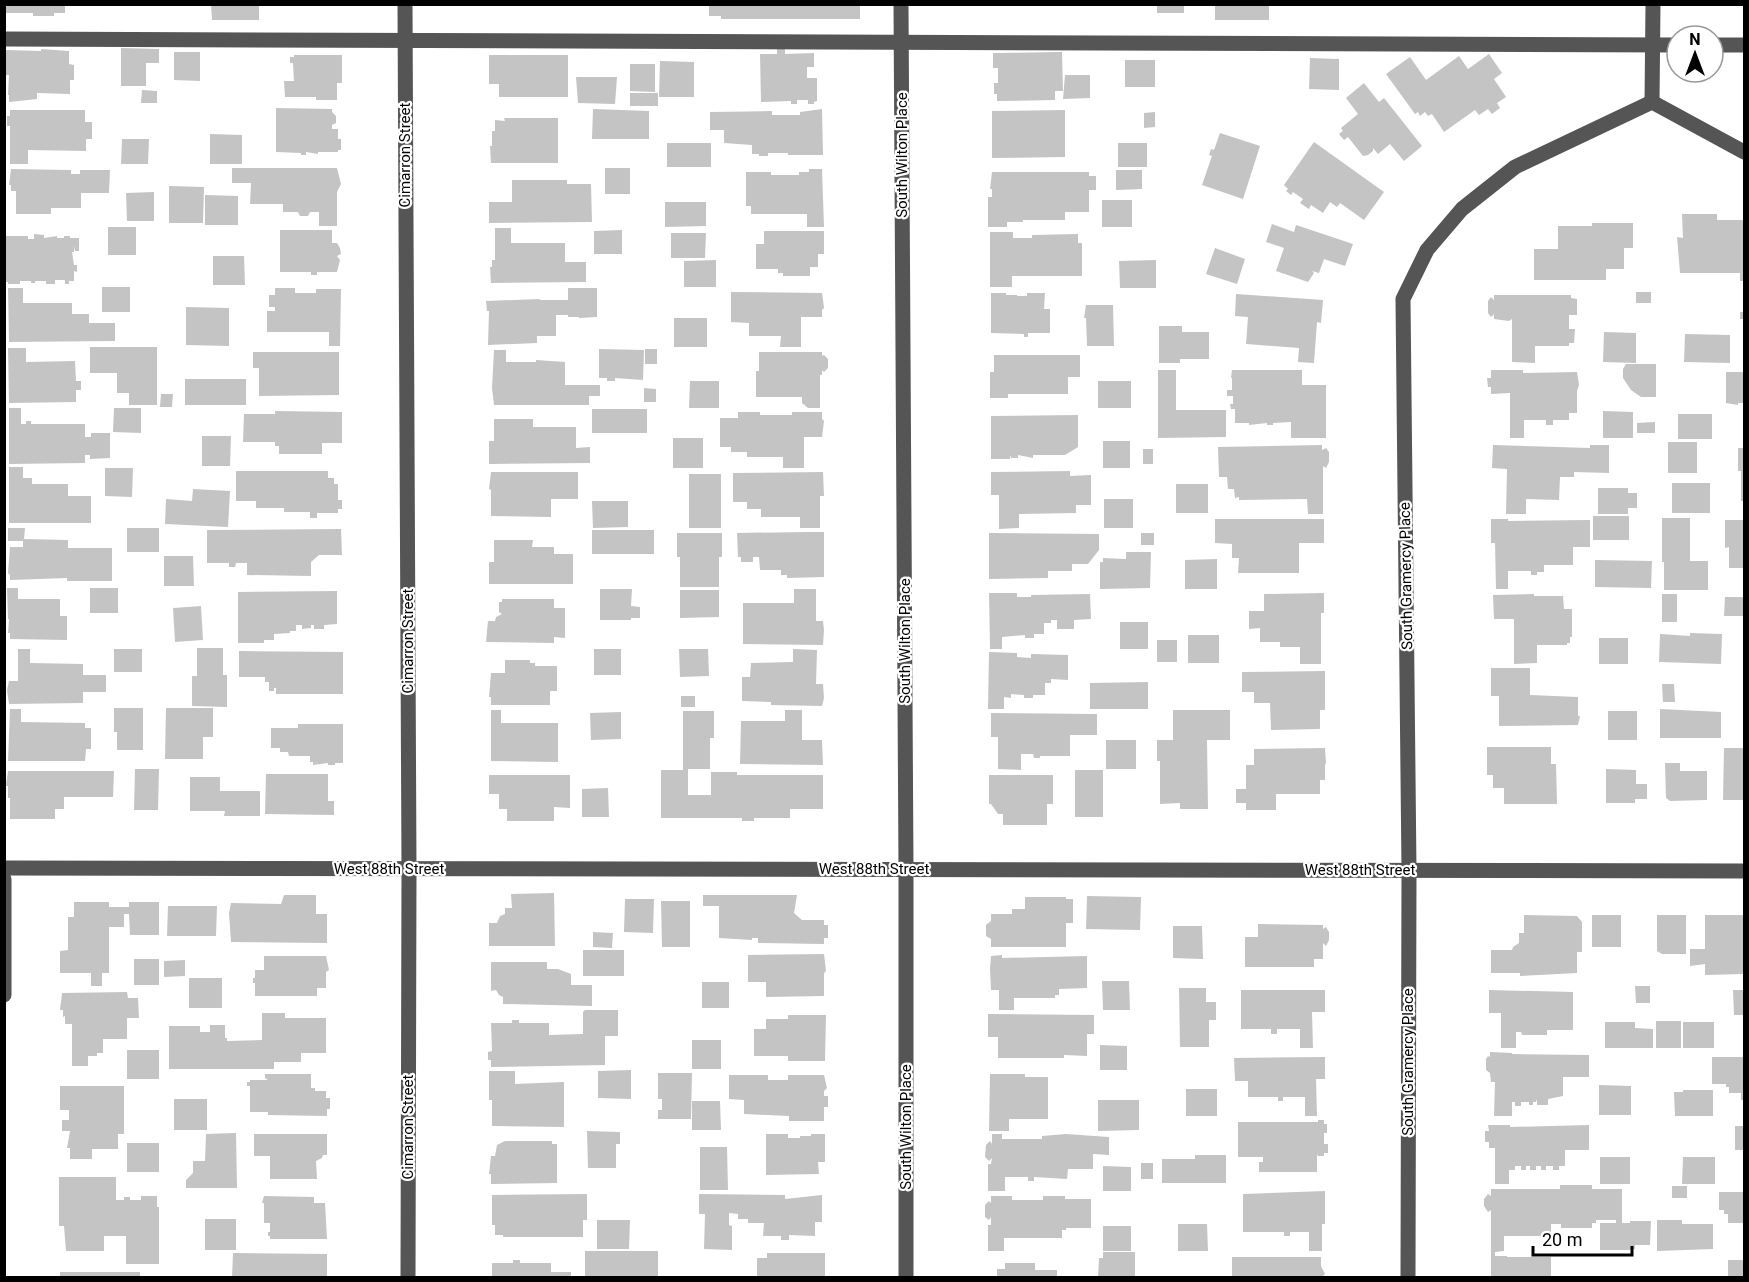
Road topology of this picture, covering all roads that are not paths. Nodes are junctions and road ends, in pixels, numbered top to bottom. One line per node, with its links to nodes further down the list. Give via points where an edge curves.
1 (405, 4): 5 (street, Cimarron Street)
2 (901, 4): 6 (street, South Wilton Place)
3 (1653, 4): 7 (street)
4 (4, 39): 5 (street)
5 (405, 41): 6 (street); 14 (street, Cimarron Street)
6 (902, 42): 7 (street); 15 (street, South Wilton Place)
7 (1653, 45): 8 (street); 11 (street)
8 (1665, 45)
9 (1725, 45): 10 (street)
10 (1744, 45)
11 (1652, 102): 12 (street); 16 (street, South Gramercy Place, via 1515,167 1462,209 1427,250 1403,299)
12 (1744, 152)
13 (4, 868): 14 (street, West 88th Street)
14 (409, 869): 15 (street, West 88th Street); 20 (street, Cimarron Street)
15 (906, 869): 16 (street, West 88th Street); 21 (street, South Wilton Place)
16 (1409, 870): 17 (street, West 88th Street); 22 (street, South Gramercy Place)
17 (1744, 871)
18 (4, 879): 19 (street)
19 (4, 995)
20 (408, 1278)
21 (906, 1278)
22 (1408, 1278)

